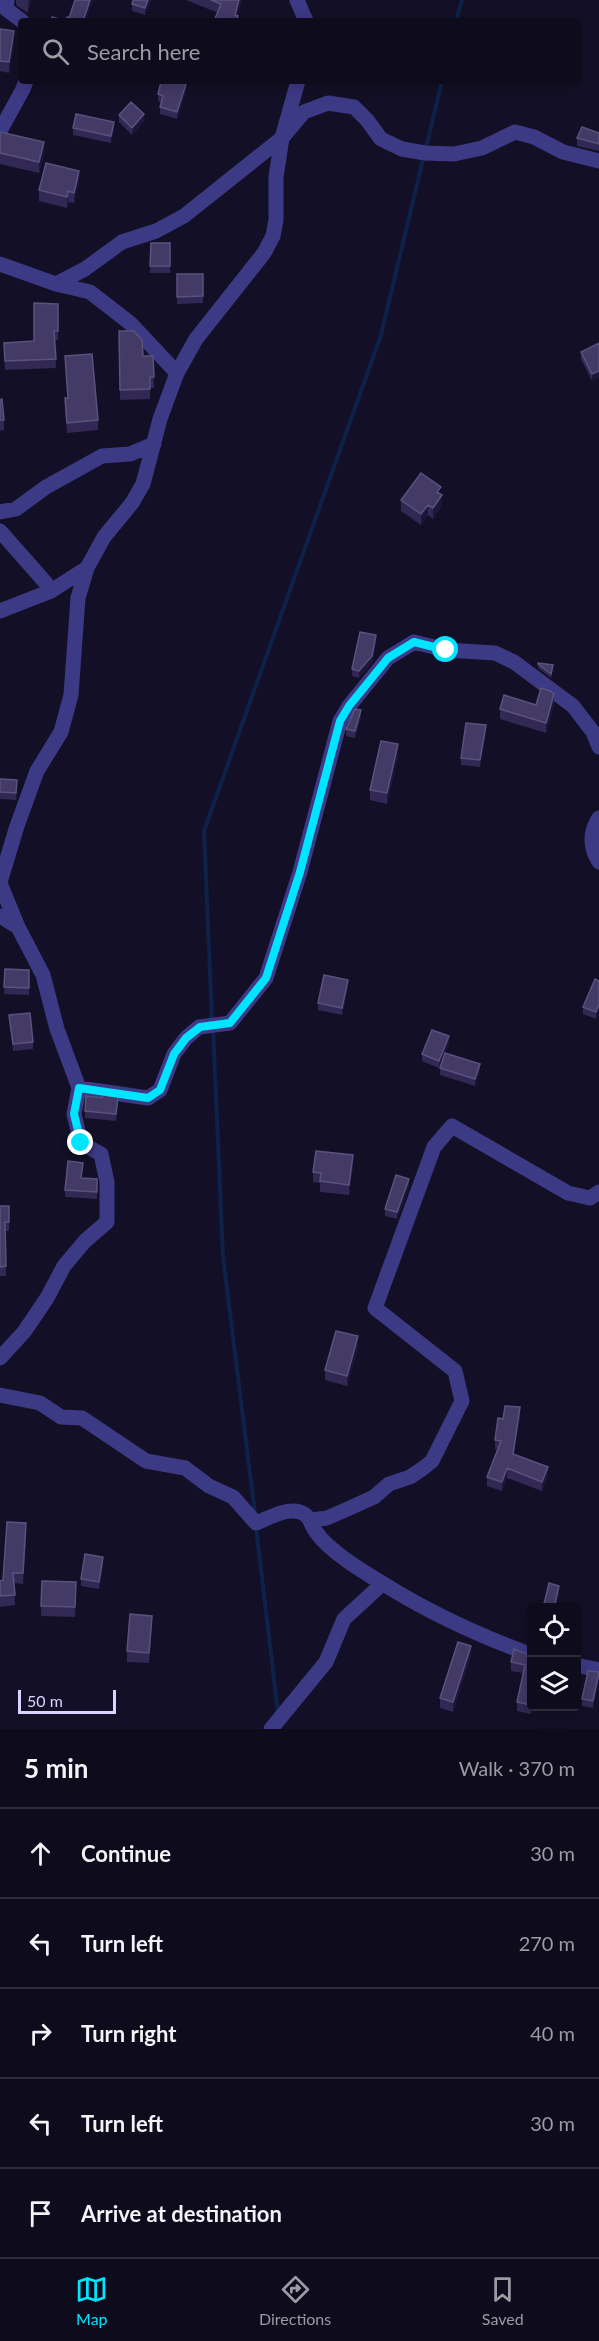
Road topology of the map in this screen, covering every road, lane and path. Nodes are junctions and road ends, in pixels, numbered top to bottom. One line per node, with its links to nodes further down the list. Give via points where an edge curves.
1 (7, 0): 3 (street, via 6,9)
2 (297, 0): 4 (street)
3 (18, 18)
4 (305, 18)
5 (25, 84): 7 (street)
6 (296, 84): 8 (street)
7 (0, 131)
8 (282, 138): 9 (street, via 304,112 328,103 354,107 381,139 402,149 454,154 482,148 515,132); 11 (street, via 184,216 156,231 122,242); 12 (street, via 273,236 196,339)
9 (599, 162)
10 (0, 264): 11 (street)
11 (56, 284): 12 (street, via 90,292 130,323)
12 (177, 373): 13 (street)
13 (154, 444): 14 (street, via 130,454 102,456 16,509); 16 (street, via 143,484 104,537)
14 (0, 512)
15 (0, 531): 17 (street)
16 (87, 568): 17 (street); 22 (street, via 78,598 71,694 60,732 37,771 16,825)
17 (51, 591): 18 (street)
18 (0, 611)
19 (599, 747): 25 (street, via 573,706 495,652 446,650 414,642 388,658 340,721 300,872 266,978 230,1023 200,1027 186,1038 174,1054 160,1090 148,1098)
20 (599, 818): 21 (street, via 592,828 592,850)
21 (599, 862)
22 (0, 883): 24 (street)
23 (0, 916): 24 (street)
24 (18, 927): 25 (street, via 43,975 57,1029)
25 (79, 1088): 27 (street, via 74,1114 81,1143 101,1154 108,1191 107,1222 64,1266 24,1332)
26 (599, 1192): 29 (street, via 590,1198 568,1193 452,1126 434,1147 375,1308 455,1371 462,1401 432,1461 422,1469 389,1484 374,1497 327,1518)
27 (0, 1358)
28 (0, 1395): 29 (street, via 40,1403 62,1417 82,1419 146,1461 185,1468 233,1497 256,1523 288,1510)
29 (312, 1520): 30 (street, via 315,1532)
30 (382, 1584): 31 (street, via 484,1638); 34 (street, via 344,1619 326,1662)
31 (527, 1653)
32 (581, 1666): 33 (street)
33 (599, 1670)
34 (271, 1729)

